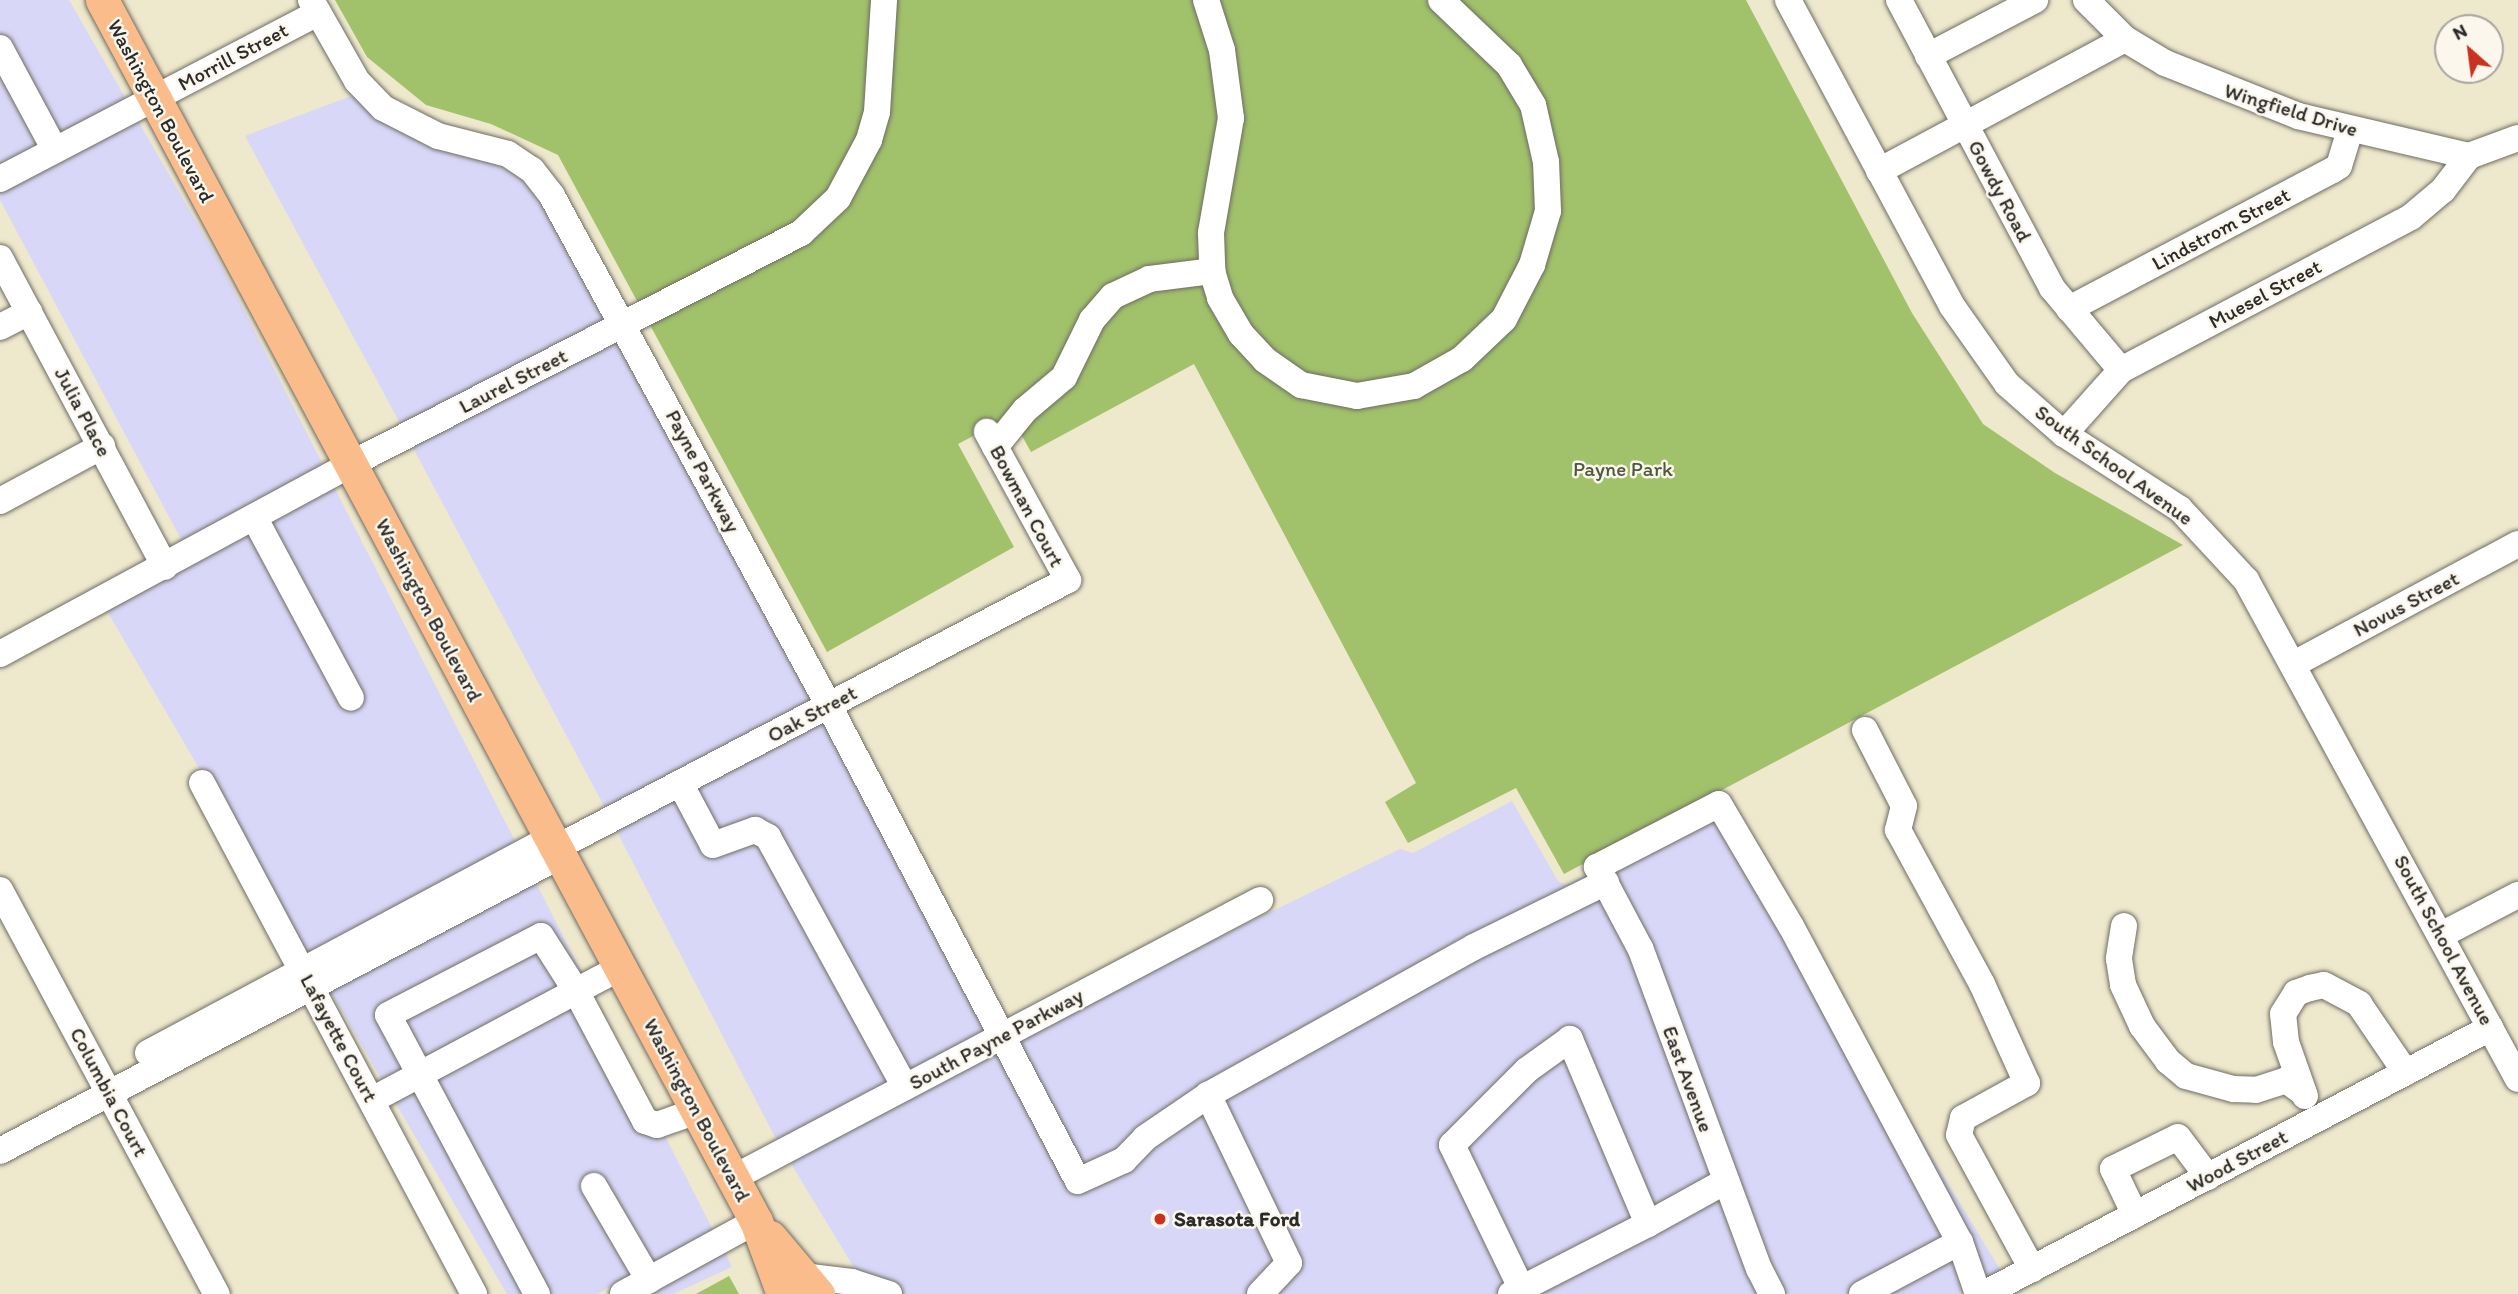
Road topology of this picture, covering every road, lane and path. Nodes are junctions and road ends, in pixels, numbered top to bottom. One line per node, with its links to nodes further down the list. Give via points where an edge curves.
1 (102, 0): 13 (main road, Washington Boulevard)
2 (884, 0): 25 (street, Laurel Street, via 877,112 857,170 838,198 801,233)
3 (1206, 0): 22 (street, via 1223,50 1231,118 1211,233)
4 (1441, 0): 22 (street, via 1509,65 1533,105 1546,162 1548,211 1532,265 1504,319 1462,359 1414,386 1357,396 1301,385 1265,360 1241,334 1220,298)
5 (1788, 0): 19 (street, South School Avenue)
6 (1899, 0): 12 (street, Gowdy Road)
7 (2035, 0): 12 (street)
8 (2086, 0): 10 (street, Wingfield Drive)
9 (314, 6): 13 (street, Morrill Street); 25 (street, Payne Parkway, via 357,81 383,108 438,136 508,154 532,170 564,215)
10 (2125, 39): 14 (street); 15 (street, Wingfield Drive, via 2165,63 2236,94)
11 (0, 48): 17 (street)
12 (1928, 56): 14 (street, Gowdy Road)
13 (154, 98): 17 (street, Morrill Street); 30 (main road, Washington Boulevard)
14 (1964, 125): 19 (street); 23 (street, Gowdy Road, via 2052,288)
15 (2350, 130): 18 (street, Wingfield Drive); 23 (street, Lindstrom Street, via 2339,166 2333,170)
16 (2518, 138): 18 (street)
17 (55, 150): 20 (street, Morrill Street)
18 (2469, 156): 27 (street, Muesel Street, via 2443,190 2411,217)
19 (1879, 171): 28 (street, South School Avenue, via 1979,348 2007,384)
20 (0, 179)
21 (0, 258): 24 (street, Julia Place)
22 (1212, 271): 35 (street, Bowman Court, via 1149,279 1113,296 1092,320 1064,377 991,440)
23 (2069, 309): 27 (street, Gowdy Road)
24 (29, 312): 26 (street); 29 (street, Julia Place)
25 (624, 324): 30 (street, Laurel Street); 39 (street, Payne Parkway)
26 (0, 327)
27 (2121, 370): 28 (street, Muesel Street)
28 (2064, 434): 37 (street, South School Avenue, via 2159,492 2216,542 2265,608)
29 (102, 446): 31 (street); 34 (street, Julia Place)
30 (351, 464): 32 (street, Laurel Street); 43 (main road, Washington Boulevard)
31 (0, 501)
32 (254, 517): 34 (street, Laurel Street); 38 (street)
33 (2518, 544): 37 (street, Novus Street)
34 (165, 567): 36 (street, Laurel Street)
35 (1068, 580): 39 (street, Oak Street)
36 (0, 654)
37 (2294, 664): 49 (street, South School Avenue)
38 (351, 698)
39 (829, 706): 42 (street, Oak Street); 54 (street, Payne Parkway)
40 (1866, 730): 75 (street, via 1904,806 1898,830 1983,984 2027,1083 1963,1118 1959,1135)
41 (202, 783): 51 (street, Lafayette Court)
42 (680, 783): 43 (street, Oak Street); 59 (street, via 713,845 755,830 768,837)
43 (556, 847): 50 (main road, Washington Boulevard); 51 (street, Oak Street)
44 (1601, 874): 61 (street); 69 (street, East Avenue, via 1640,948); 74 (street, via 1719,804 1791,926)
45 (0, 890): 58 (street, Columbia Court)
46 (2518, 895): 49 (street)
47 (1259, 900): 54 (street, South Payne Parkway)
48 (2124, 926): 60 (street, via 2119,960 2123,985 2142,1026 2168,1060 2186,1076 2233,1089 2256,1090 2286,1080)
49 (2441, 935): 53 (street, South School Avenue)
50 (620, 968): 52 (street); 63 (main road, Washington Boulevard)
51 (308, 979): 58 (street, Oak Street); 62 (street, Lafayette Court)
52 (576, 991): 55 (street); 55 (street, via 541,936 388,1014); 63 (street, via 645,1121 657,1125)
53 (2490, 1028): 56 (street, Wood Street); 57 (street, South School Avenue)
54 (1001, 1037): 59 (street, South Payne Parkway); 61 (street, Payne Parkway, via 1078,1181 1124,1160 1145,1138)
55 (419, 1073): 62 (street); 81 (street)
56 (2406, 1073): 60 (street, via 2359,1004 2324,985 2296,993 2283,1014 2286,1042); 64 (street, Wood Street)
57 (2518, 1079)
58 (105, 1086): 65 (street); 66 (street); 79 (street, Columbia Court)
59 (905, 1087): 68 (street, South Payne Parkway)
60 (2304, 1093): 64 (street)
61 (1208, 1095): 84 (street, via 1289,1263)
62 (372, 1100): 80 (street, Lafayette Court)
63 (697, 1111): 68 (main road, Washington Boulevard)
64 (2316, 1120): 67 (street, Wood Street)
65 (0, 1131)
66 (0, 1151)
67 (2208, 1177): 71 (street, Wood Street); 71 (street, via 2178,1137 2113,1169)
68 (733, 1178): 72 (main road, Washington Boulevard)
69 (1726, 1181): 73 (street); 85 (street, East Avenue)
70 (594, 1186): 76 (street)
71 (2134, 1215): 75 (street, Wood Street)
72 (756, 1221): 76 (street); 77 (main road, Washington Boulevard)
73 (1648, 1224): 78 (street); 78 (street, via 1570,1039 1527,1070 1452,1145)
74 (1960, 1242): 86 (street); 87 (street)
75 (2032, 1269): 88 (street, Wood Street)
76 (649, 1280): 82 (street)
77 (801, 1288): 83 (street, via 852,1282)
78 (1516, 1291)
79 (217, 1294)
80 (474, 1294)
81 (537, 1294)
82 (623, 1294)
83 (890, 1294)
84 (1260, 1294)
85 (1772, 1294)
86 (1861, 1294)
87 (1978, 1294)
88 (1984, 1294)

